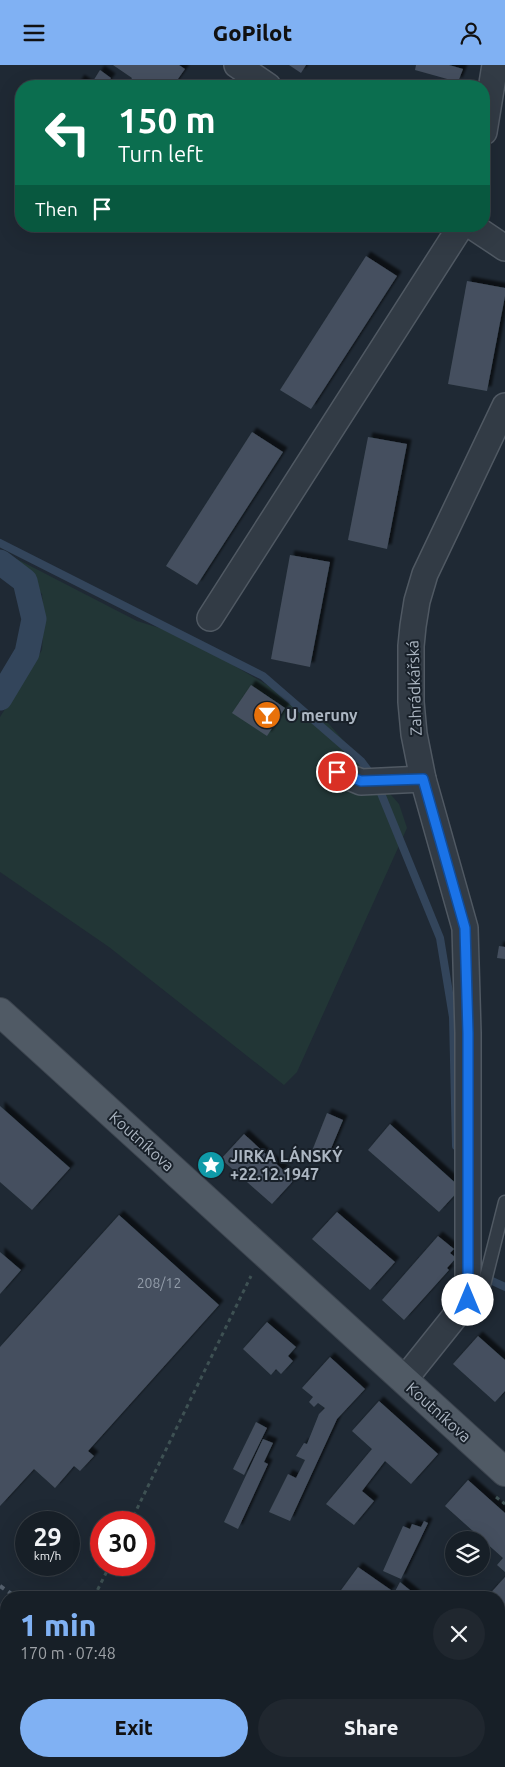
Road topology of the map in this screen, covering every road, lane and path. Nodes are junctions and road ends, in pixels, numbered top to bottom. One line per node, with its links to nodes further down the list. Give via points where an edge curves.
1 (237, 65): 3 (street)
2 (495, 65): 4 (street)
3 (259, 80)
4 (490, 95)
5 (457, 232): 9 (street)
6 (481, 232): 7 (street)
7 (505, 248)
8 (505, 406): 11 (street, Zahrádkářská, via 425,574 417,601 411,646 411,702)
9 (210, 618)
10 (337, 772): 11 (street, via 361,781)
11 (423, 779): 15 (street, Zahrádkářská, via 465,928)
12 (0, 1012): 14 (main road, Koutníkova)
13 (505, 1202): 15 (lane, via 482,1293)
14 (284, 1271): 16 (main road, Koutníkova); 18 (path, via 251,1276)
15 (468, 1300): 16 (street)
16 (404, 1381): 17 (main road, Koutníkova)
17 (505, 1472)
18 (136, 1511)
19 (104, 1576): 20 (path)
20 (97, 1591)

